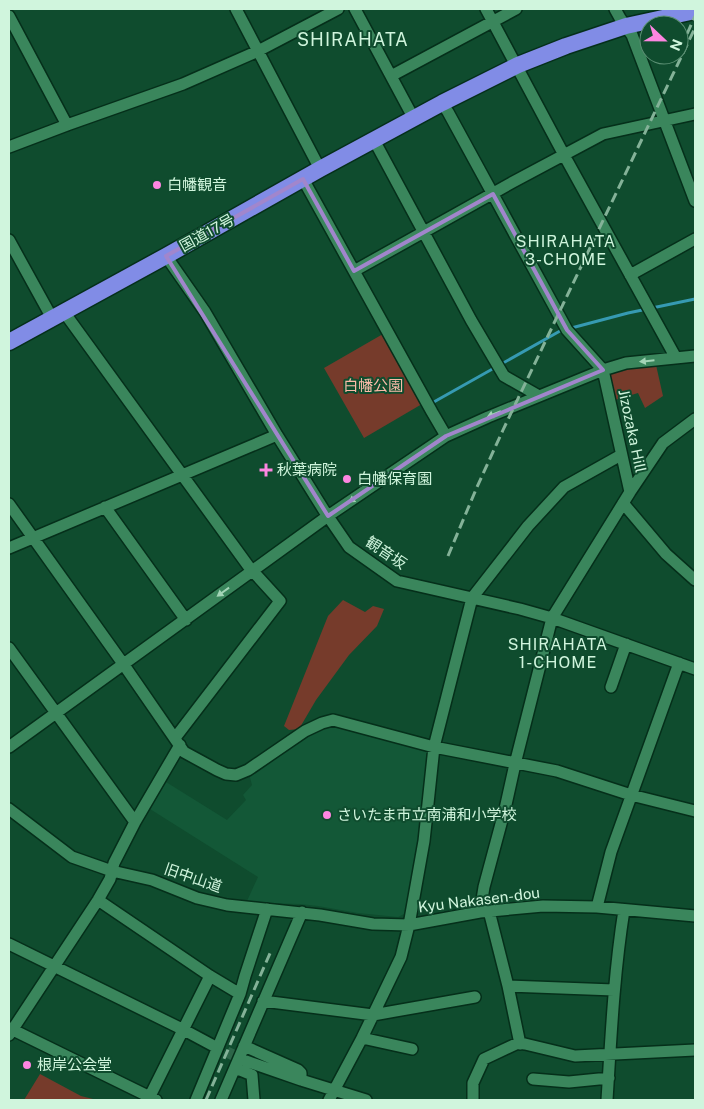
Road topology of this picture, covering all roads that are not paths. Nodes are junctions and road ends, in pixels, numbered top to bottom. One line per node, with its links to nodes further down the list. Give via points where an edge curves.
1 (236, 9): 11 (street)
2 (338, 9): 11 (street)
3 (356, 9): 13 (street)
4 (486, 9): 9 (street)
5 (516, 9): 9 (street)
6 (615, 9): 10 (street)
7 (694, 10): 10 (highway, 国道17号)
8 (9, 16): 18 (street)
9 (493, 21): 12 (street); 13 (street)
10 (626, 26): 12 (highway, 国道17号); 17 (street)
11 (258, 51): 18 (street, via 183,84); 22 (street)
12 (518, 65): 14 (highway, 国道17号); 21 (street)
13 (392, 76): 16 (street)
14 (442, 103): 16 (highway, 国道17号); 24 (street)
15 (695, 114): 17 (street)
16 (414, 119): 19 (highway, 国道17号)
17 (664, 120): 21 (street, via 603,134); 25 (street)
18 (67, 125): 20 (street)
19 (374, 140): 22 (highway, 国道17号); 26 (street)
20 (9, 148)
21 (564, 155): 24 (street); 31 (street)
22 (320, 170): 23 (highway, 国道17号)
23 (303, 179): 29 (highway, 国道17号); 30 (street)
24 (493, 194): 26 (street); 36 (street, via 567,330)
25 (695, 201)
26 (424, 232): 30 (street); 37 (street, via 504,376)
27 (9, 240): 32 (street)
28 (695, 240): 31 (street)
29 (166, 256): 32 (highway, 国道17号); 39 (street, 観音坂, via 205,312)
30 (354, 271): 40 (street)
31 (630, 275): 35 (street)
32 (58, 315): 33 (highway, 国道17号); 42 (street)
33 (9, 342)
34 (695, 356): 35 (street)
35 (676, 358): 36 (street, one-way to 36, via 626,363)
36 (604, 373): 37 (street); 41 (street, Jizozaka Hill)
37 (539, 396): 40 (street, one-way to 40)
38 (695, 420): 43 (street, via 663,443)
39 (277, 435): 42 (street); 47 (street, 観音坂)
40 (446, 436): 47 (street, one-way to 47)
41 (621, 455): 43 (street, Jizozaka Hill); 52 (street, via 564,487 528,526)
42 (182, 475): 46 (street); 50 (street)
43 (630, 492): 44 (street)
44 (623, 503): 51 (street, via 666,554); 53 (street)
45 (9, 504): 48 (street)
46 (105, 507): 48 (street); 54 (street)
47 (328, 516): 50 (street); 52 (street, 観音坂, via 350,547 397,581)
48 (33, 538): 49 (street); 58 (street)
49 (9, 548)
50 (252, 572): 54 (street, one-way to 54); 62 (street, via 280,601)
51 (695, 580)
52 (472, 598): 53 (street, 観音坂); 64 (street)
53 (552, 618): 55 (street, 観音坂); 65 (street)
54 (186, 620): 58 (street)
55 (626, 644): 57 (street, 観音坂); 60 (street)
56 (9, 648): 61 (street)
57 (679, 663): 59 (street, 観音坂); 66 (street)
58 (124, 665): 61 (street); 62 (street)
59 (695, 669)
60 (611, 687)
61 (56, 714): 63 (street); 69 (street)
62 (177, 742): 64 (street, via 184,752 226,774 236,775 305,731 333,720); 69 (street)
63 (9, 747)
64 (434, 747): 65 (street); 78 (street, via 424,841)
65 (515, 764): 66 (street, via 557,771); 76 (street, via 484,888)
66 (631, 795): 68 (street); 72 (street, via 611,852)
67 (9, 809): 70 (street, via 72,857)
68 (695, 811)
69 (135, 822): 70 (street)
70 (112, 871): 71 (street); 73 (street, 旧中山道, via 152,880 213,902)
71 (98, 900): 80 (street); 81 (street)
72 (597, 907): 74 (street, Kyu Nakasen-dou); 76 (street, Kyu Nakasen-dou, via 543,906)
73 (267, 909): 75 (street, Kyu Nakasen-dou); 84 (street)
74 (624, 910): 77 (street, Kyu Nakasen-dou); 83 (street)
75 (302, 912): 78 (street, Kyu Nakasen-dou, via 373,924); 86 (street)
76 (485, 912): 78 (street, Kyu Nakasen-dou); 82 (street)
77 (695, 916)
78 (409, 925): 87 (street, via 401,957)
79 (9, 944): 80 (street)
80 (54, 967): 88 (street); 89 (street)
81 (210, 976): 84 (street); 88 (street)
82 (508, 986): 83 (street); 92 (street)
83 (614, 990): 96 (street)
84 (240, 994): 104 (street)
85 (475, 997): 87 (street)
86 (263, 1001): 87 (street); 93 (street)
87 (373, 1015): 90 (street)
88 (184, 1030): 91 (street); 103 (street)
89 (10, 1031): 103 (street)
90 (362, 1038): 94 (street); 102 (street)
91 (212, 1044)
92 (520, 1044): 96 (street, via 574,1056); 108 (street, via 484,1059 473,1083)
93 (244, 1046): 98 (street); 101 (street, via 298,1070)
94 (412, 1049)
95 (695, 1050): 96 (street)
96 (610, 1054): 99 (street)
97 (246, 1061): 101 (street)
98 (235, 1068): 105 (street); 106 (street, via 252,1075)
99 (609, 1078): 100 (street, via 569,1082); 109 (street)
100 (533, 1079)
101 (301, 1080): 102 (street)
102 (331, 1096): 107 (street)
103 (151, 1099)
104 (196, 1100)
105 (221, 1100)
106 (254, 1100)
107 (366, 1100)
108 (473, 1100)
109 (608, 1100)

